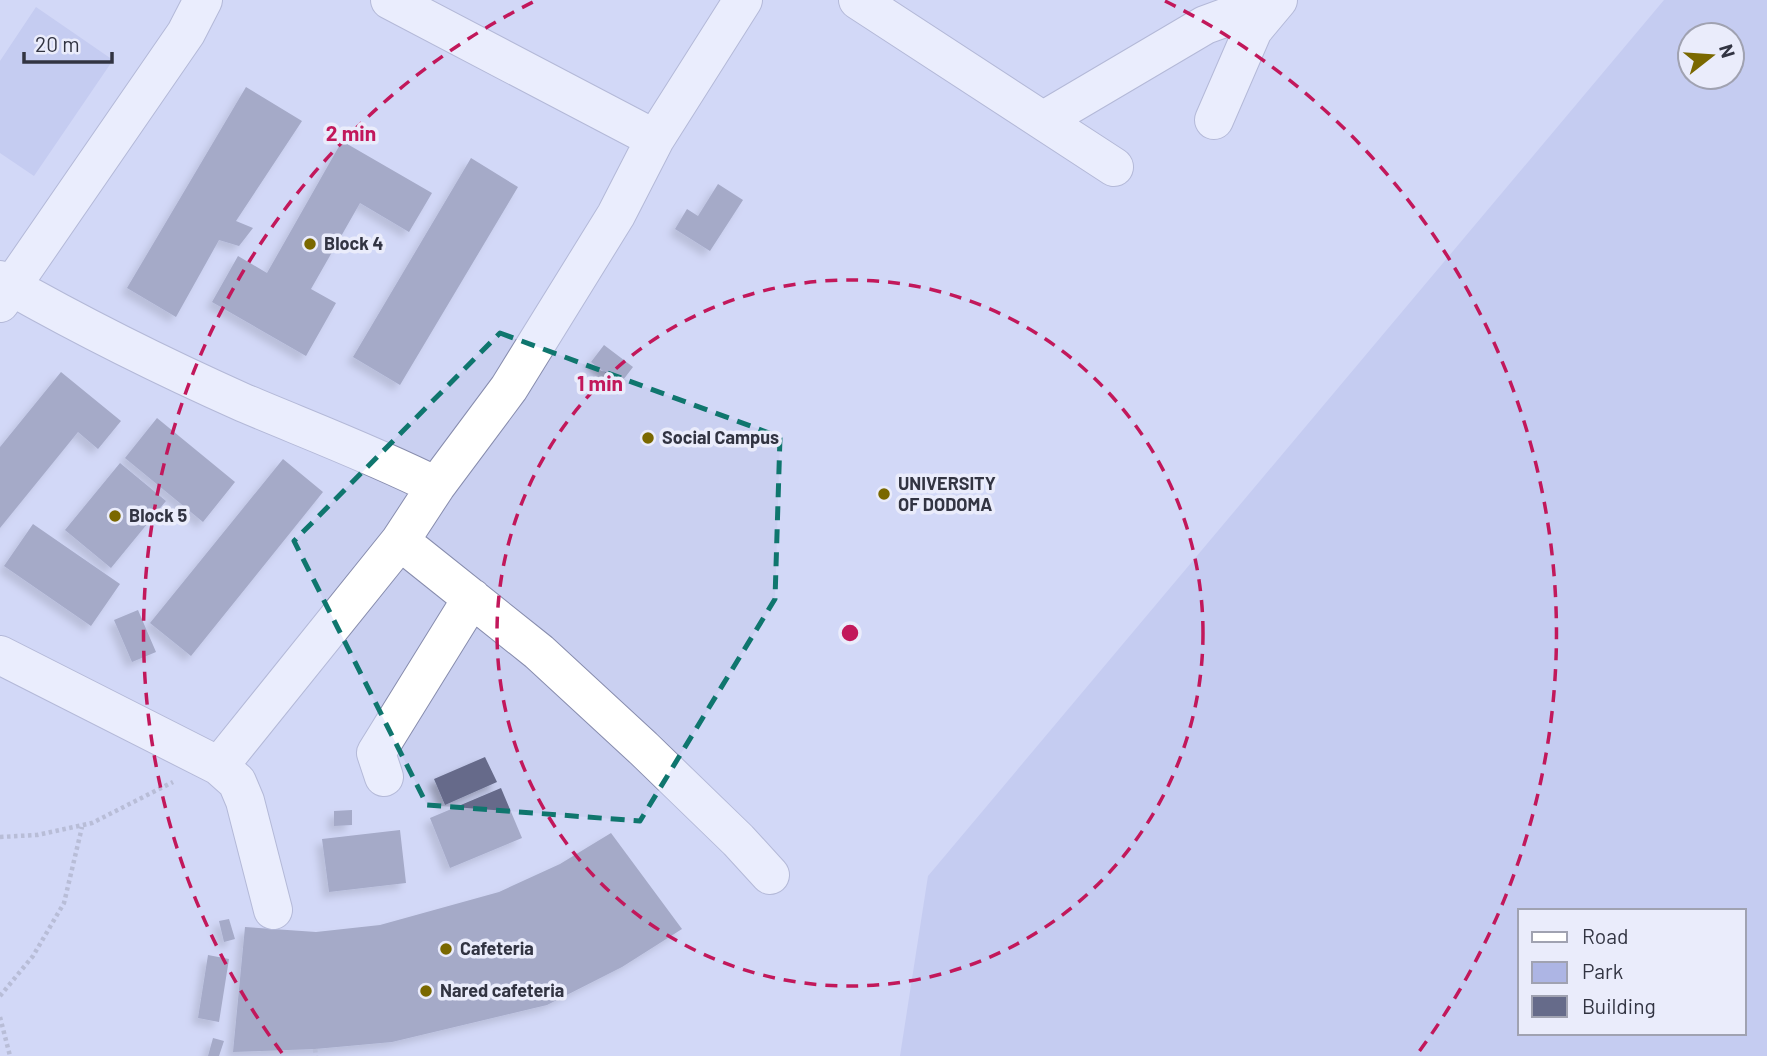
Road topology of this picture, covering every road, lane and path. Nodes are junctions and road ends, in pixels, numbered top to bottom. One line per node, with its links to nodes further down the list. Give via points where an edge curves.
1 (203, 0): 10 (street, via 186,33)
2 (390, 0): 8 (street)
3 (743, 0): 8 (street)
4 (858, 0): 6 (street)
5 (1276, 0): 6 (street, via 1205,25); 7 (street, via 1253,30)
6 (1044, 120): 9 (street)
7 (1214, 120)
8 (655, 139): 11 (street, via 616,215 535,348)
9 (1114, 167)
10 (4, 290): 11 (street, via 242,402)
11 (436, 486): 12 (street)
12 (400, 541): 13 (street); 15 (street)
13 (472, 598): 16 (street, via 376,753); 19 (street, via 539,652 643,748)
14 (0, 655): 15 (street)
15 (216, 765): 17 (path); 20 (street, via 237,782 246,801)
16 (384, 777)
17 (82, 826): 18 (path); 21 (path, via 64,903 33,956)
18 (0, 837)
19 (770, 875)
20 (273, 910)
21 (0, 996)
22 (0, 1017): 24 (path)
23 (315, 1049): 25 (path)
24 (10, 1056)
25 (316, 1056)

